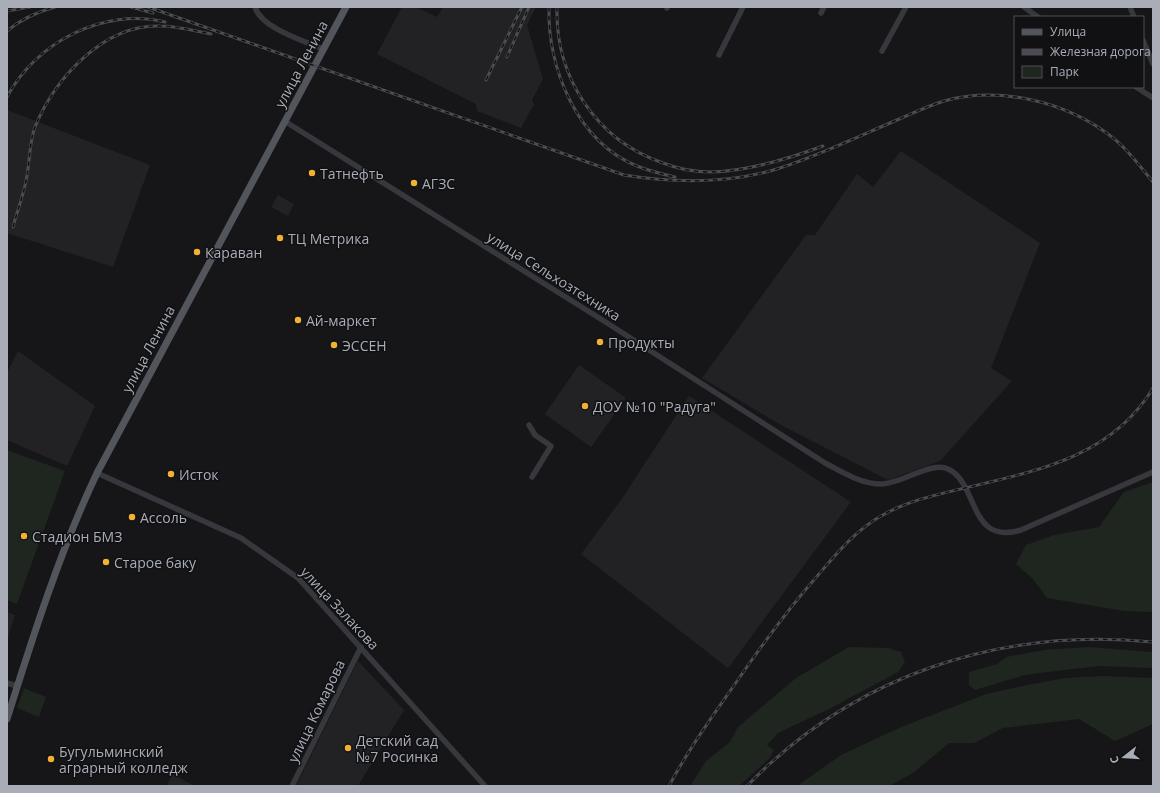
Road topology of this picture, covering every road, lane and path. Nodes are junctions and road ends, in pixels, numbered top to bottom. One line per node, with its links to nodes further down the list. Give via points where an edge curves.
1 (255, 7): 10 (street, via 262,19 277,29)
2 (346, 7): 10 (main road, улица Ленина)
3 (743, 7): 12 (street)
4 (824, 7): 7 (street)
5 (906, 7): 11 (street)
6 (1024, 7): 8 (street)
7 (821, 13)
8 (1037, 16)
9 (1144, 42): 13 (street)
10 (323, 49): 16 (main road, улица Ленина)
11 (882, 51)
12 (719, 55)
13 (1153, 64)
14 (1138, 88): 15 (street)
15 (1153, 98)
16 (286, 122): 18 (street, улица Сельхозтехника, via 598,317 825,463 854,478 882,484 942,467 949,469 958,476 974,509 987,525 998,533 1009,534); 19 (main road, улица Ленина)
17 (529, 425): 20 (street, via 535,435 551,446)
18 (1153, 472)
19 (97, 473): 21 (street, улица Залакова, via 241,538 298,578); 23 (main road, улица Ленина, via 71,534)
20 (532, 477)
21 (361, 647): 25 (street, улица Комарова); 26 (street, улица Залакова)
22 (7, 683): 23 (street)
23 (17, 686): 24 (main road, улица Ленина)
24 (7, 719)
25 (292, 786)
26 (485, 786)

